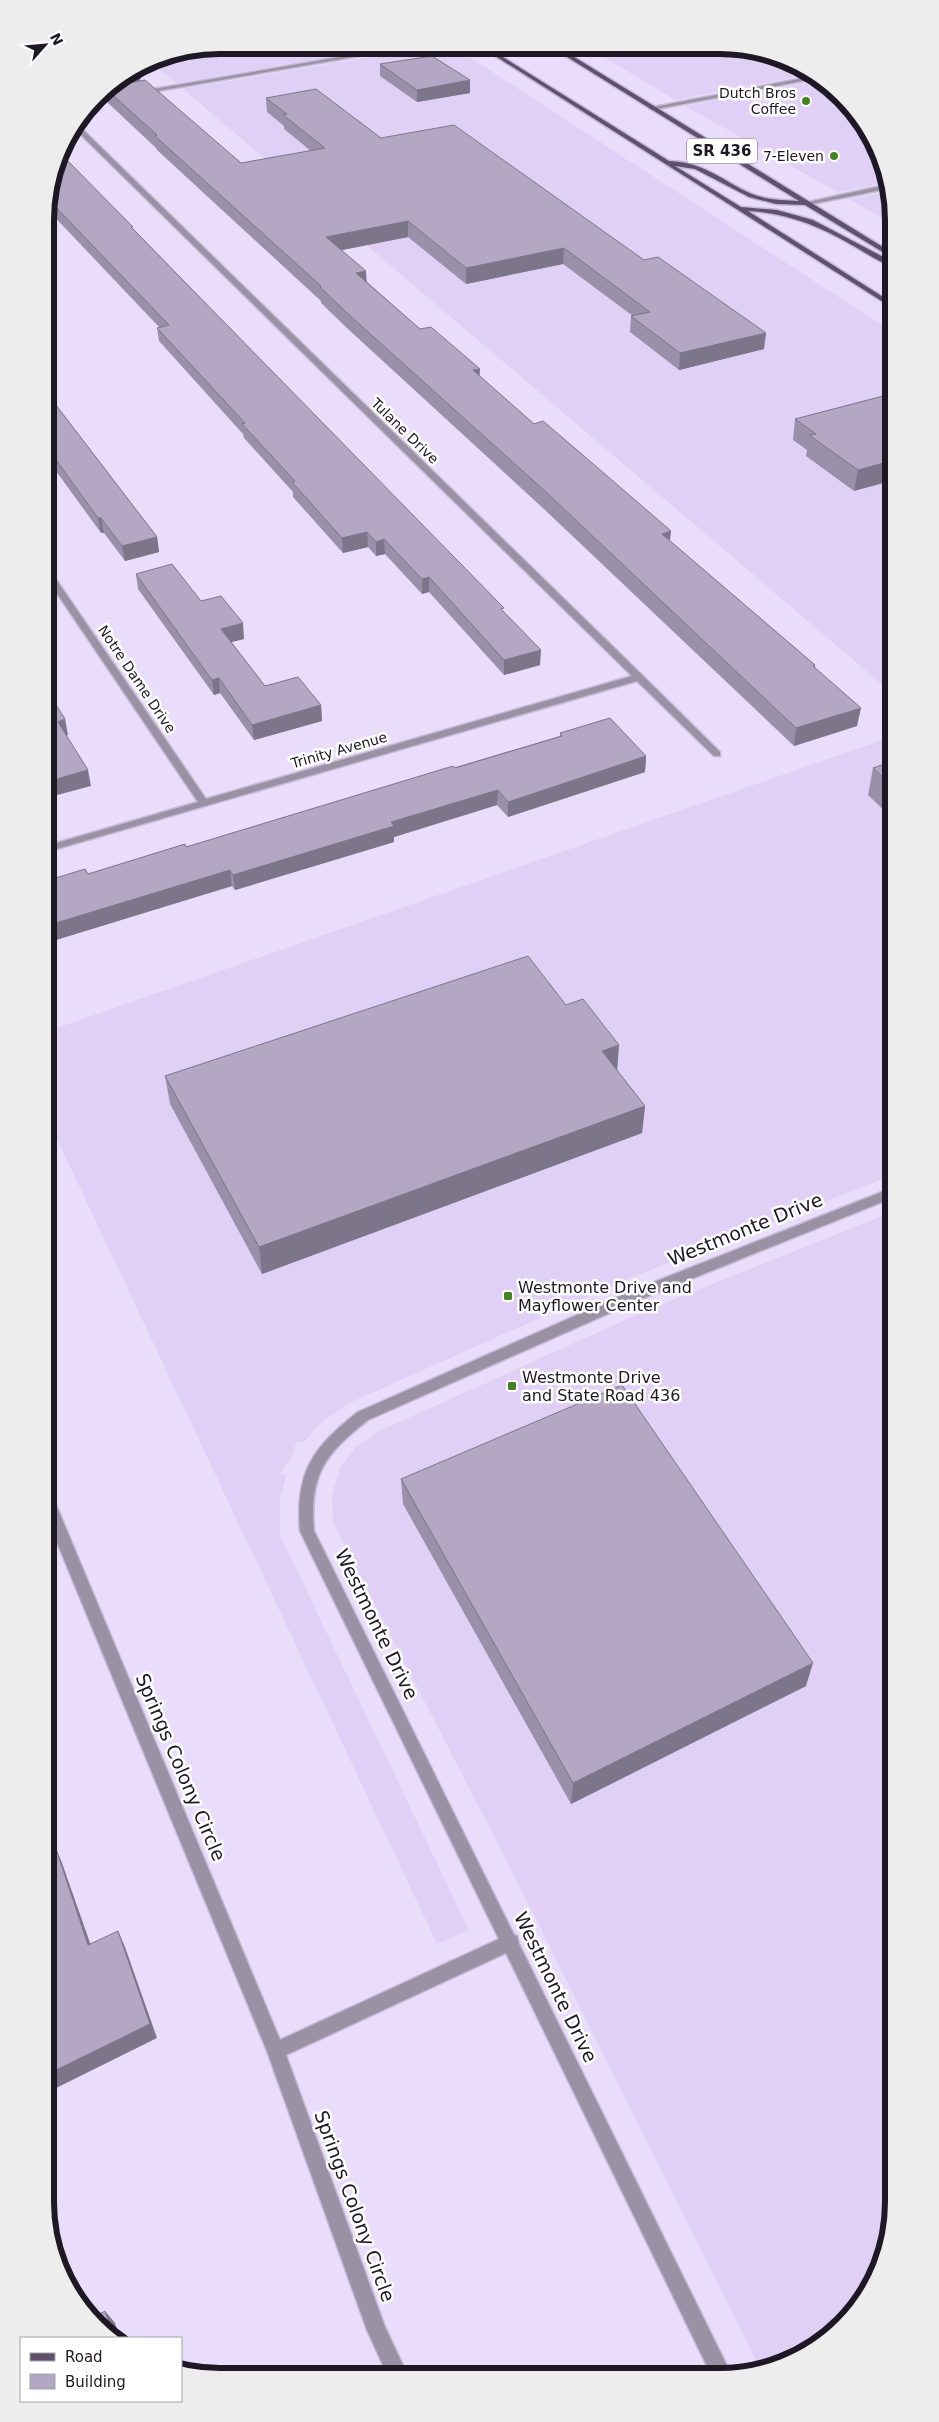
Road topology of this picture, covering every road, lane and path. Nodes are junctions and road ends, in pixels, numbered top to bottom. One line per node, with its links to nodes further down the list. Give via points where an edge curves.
1 (368, 54): 5 (street)
2 (495, 54): 8 (main road, SR 436)
3 (565, 54): 6 (main road, SR 436)
4 (806, 79): 6 (street)
5 (106, 99)
6 (652, 108): 10 (main road, SR 436)
7 (80, 130): 16 (street, Tulane Drive)
8 (665, 162): 10 (main road, via 698,167 751,196 776,202); 11 (main road, SR 436)
9 (882, 188): 10 (street)
10 (807, 203): 12 (main road, SR 436)
11 (737, 208): 13 (main road, via 800,218); 14 (main road, SR 436)
12 (885, 251)
13 (885, 261)
14 (885, 301)
15 (54, 582): 18 (street, Notre Dame Drive)
16 (639, 677): 17 (street, Tulane Drive); 18 (street, Trinity Avenue)
17 (716, 754)
18 (204, 804): 19 (street, Trinity Avenue)
19 (54, 847)
20 (885, 1196): 22 (street, Westmonte Drive, via 634,1296 363,1416 337,1436 315,1463 306,1495 307,1531)
21 (54, 1517): 23 (street, Springs Colony Circle)
22 (511, 1942): 23 (street); 25 (street, Westmonte Drive)
23 (276, 2051): 24 (street, Springs Colony Circle, via 374,2321)
24 (394, 2368)
25 (718, 2368)

